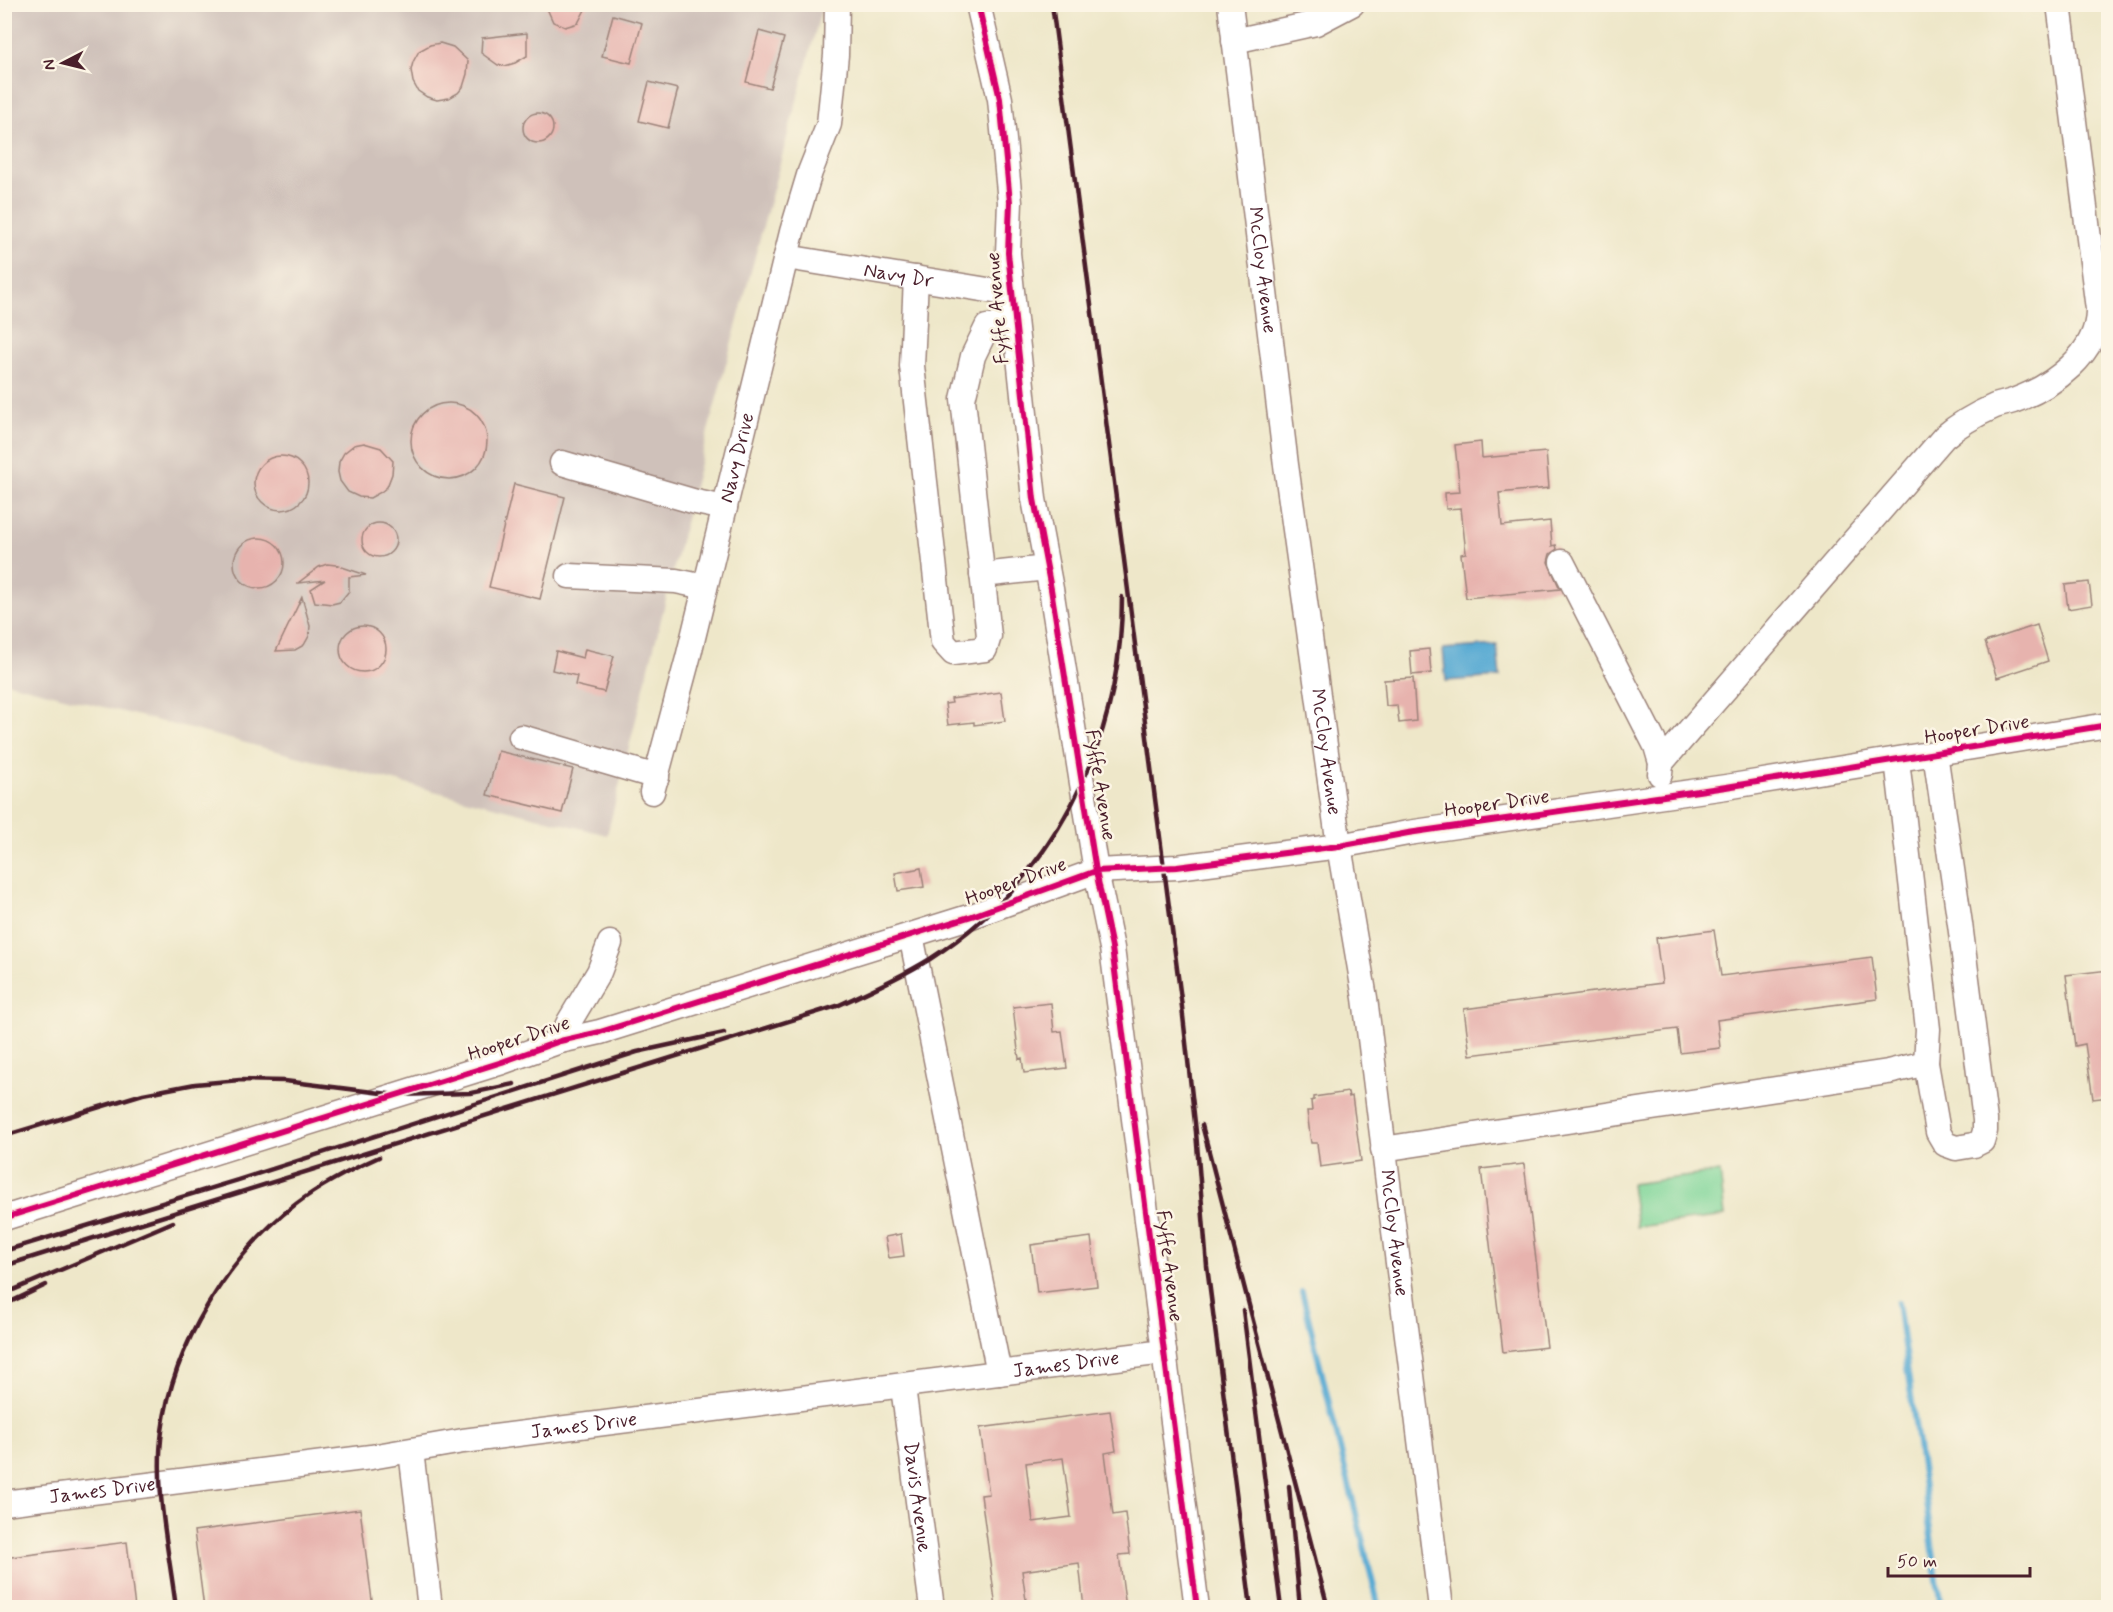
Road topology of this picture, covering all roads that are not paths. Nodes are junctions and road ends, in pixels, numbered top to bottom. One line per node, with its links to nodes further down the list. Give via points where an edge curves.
1 (837, 4): 7 (street, Navy Drive, via 829,124 810,172)
2 (978, 4): 9 (street, Fyffe Avenue, via 1000,99 1010,202 1008,253)
3 (1230, 4): 6 (street, McCloy Avenue)
4 (1352, 4): 6 (street, via 1316,23)
5 (2059, 4): 22 (street, via 2098,309 2094,336 2086,350 2058,378 2037,391 1974,416 1944,437)
6 (1234, 41): 24 (street, McCloy Avenue, via 1287,477)
7 (786, 257): 8 (street, Navy Dr); 12 (street, Navy Drive)
8 (916, 278): 9 (street, Navy Dr); 15 (street, via 912,366 943,642 953,653 986,649 989,636)
9 (1012, 294): 10 (street, Fyffe Avenue)
10 (1015, 323): 14 (street, Fyffe Avenue, via 1034,499); 15 (street, via 987,327 973,356 963,399)
11 (562, 463): 12 (street)
12 (725, 508): 17 (street, Navy Drive)
13 (1562, 562): 22 (street, via 1656,746)
14 (1047, 568): 15 (street); 25 (street, Fyffe Avenue)
15 (982, 575)
16 (569, 576): 17 (street, via 676,581)
17 (705, 587): 19 (street, Navy Drive, via 654,784)
18 (2109, 725): 20 (street, Hooper Drive)
19 (521, 737)
20 (1935, 753): 21 (street, Hooper Drive); 29 (street, via 1985,1120 1982,1141 1956,1148 1945,1144 1938,1132)
21 (1897, 760): 23 (street, Hooper Drive); 29 (street, via 1928,1029)
22 (1660, 763): 23 (street)
23 (1658, 797): 24 (street, Hooper Drive)
24 (1339, 846): 25 (street, Hooper Drive, via 1177,867); 30 (street, McCloy Avenue, via 1365,998)
25 (1096, 871): 26 (street, Hooper Drive); 32 (street, Fyffe Avenue, via 1112,948)
26 (911, 935): 28 (street, Hooper Drive); 33 (street)
27 (610, 943): 28 (street, via 599,972)
28 (560, 1041): 31 (street, Hooper Drive)
29 (1926, 1063): 30 (street)
30 (1383, 1149): 40 (street, McCloy Avenue)
31 (4, 1218)
32 (1164, 1352): 33 (street, James Drive); 39 (street, Fyffe Avenue)
33 (999, 1373): 34 (street, James Drive)
34 (903, 1387): 35 (street, James Drive); 38 (street, Davis Avenue)
35 (411, 1450): 36 (street, James Drive); 37 (street)
36 (4, 1503)
37 (430, 1608)
38 (932, 1608)
39 (1197, 1608)
40 (1441, 1608)

